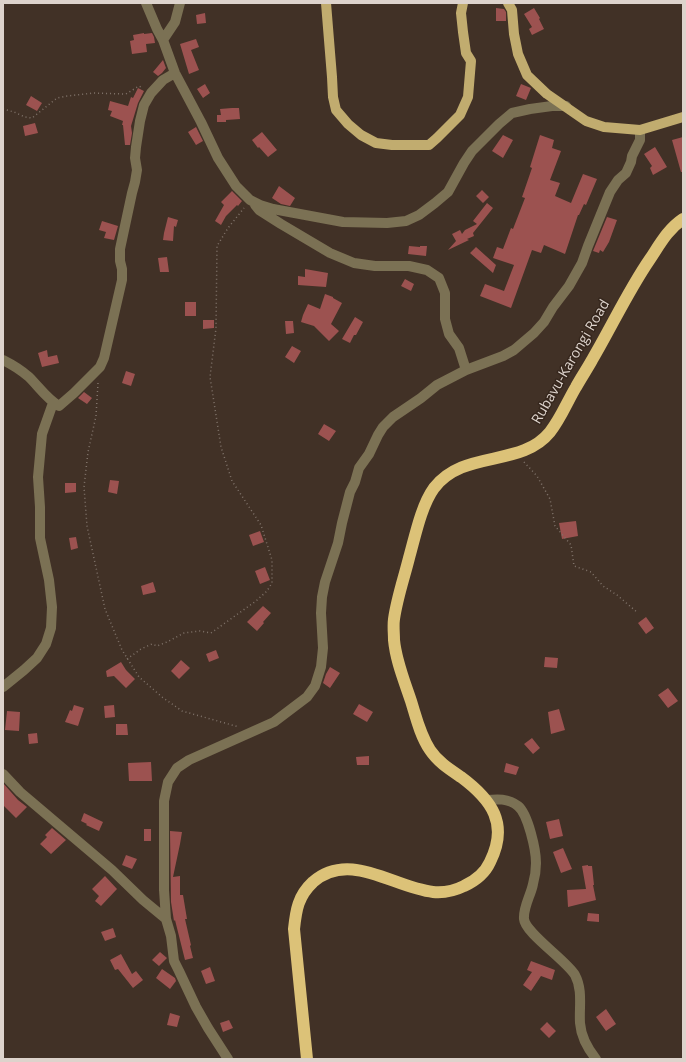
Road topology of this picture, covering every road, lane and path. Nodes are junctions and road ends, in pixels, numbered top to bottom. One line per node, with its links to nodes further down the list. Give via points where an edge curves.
1 (146, 3): 6 (street)
2 (180, 3): 6 (street, via 175,22)
3 (326, 3): 4 (main road, via 336,110 361,135 376,142 392,145 429,145 460,115 468,97 471,61 466,53 463,32)
4 (463, 3)
5 (508, 3): 9 (main road, via 512,10 518,54 527,74 547,94)
6 (163, 40): 7 (street)
7 (175, 72): 8 (street); 13 (street, via 218,158 236,186)
8 (151, 93): 10 (path, via 139,86 126,94 57,98 32,118); 16 (street, via 144,105 138,133 135,158 137,170 120,249 122,280)
9 (566, 106): 12 (main road, via 586,121 604,127); 13 (street, via 512,113 472,151 448,192 419,216 406,221 343,222 273,209)
10 (3, 109)
11 (683, 117): 12 (main road)
12 (640, 130): 17 (street, via 640,140 631,162 626,173 610,192 582,263 544,322 514,350)
13 (250, 200): 17 (street, via 266,215 330,253 375,266 409,266 427,270 439,278 445,293 444,319 449,334 459,348); 21 (path, via 217,246 216,328 210,377 221,447 232,481 261,525 272,560 272,583 256,601 211,633 184,633 157,646 152,644 141,649)
14 (683, 219): 19 (highway, Rubavu-Karongi Road, via 671,228 635,282 548,435 534,446)
15 (3, 360): 18 (street, via 29,377)
16 (100, 367): 18 (street, via 59,406); 21 (path, via 96,416 84,487 87,526 105,609)
17 (466, 370): 23 (street, via 437,385 393,417 378,435 359,468 350,492 338,544 325,582 321,613 323,648 315,686 307,697 274,722)
18 (53, 403): 22 (street, via 42,434 38,477 40,538 51,594 52,628 37,658)
19 (516, 453): 20 (path, via 537,476 550,499 555,526 571,545 574,566 591,572 603,586); 25 (highway, Rubavu-Karongi Road, via 473,463 456,470 435,488 428,499 415,536 393,622 397,658 428,748 438,761)
20 (638, 613)
21 (127, 659): 23 (path, via 139,677 182,711)
22 (3, 687)
23 (255, 731): 26 (street, via 189,760 177,768 168,782 164,807)
24 (3, 774): 26 (street, via 20,792)
25 (486, 800): 28 (highway, Rubavu-Karongi Road, via 495,814 498,826 497,846 489,865 468,885 453,891 434,892 364,871 346,869 322,875 304,892 295,914 294,929); 29 (street, via 509,801 518,806 528,820 536,861 524,920 527,927 574,974 580,988 580,1024 587,1047)
26 (166, 920): 27 (street, via 178,971 202,1018)
27 (228, 1059)
28 (307, 1059)
29 (596, 1059)

